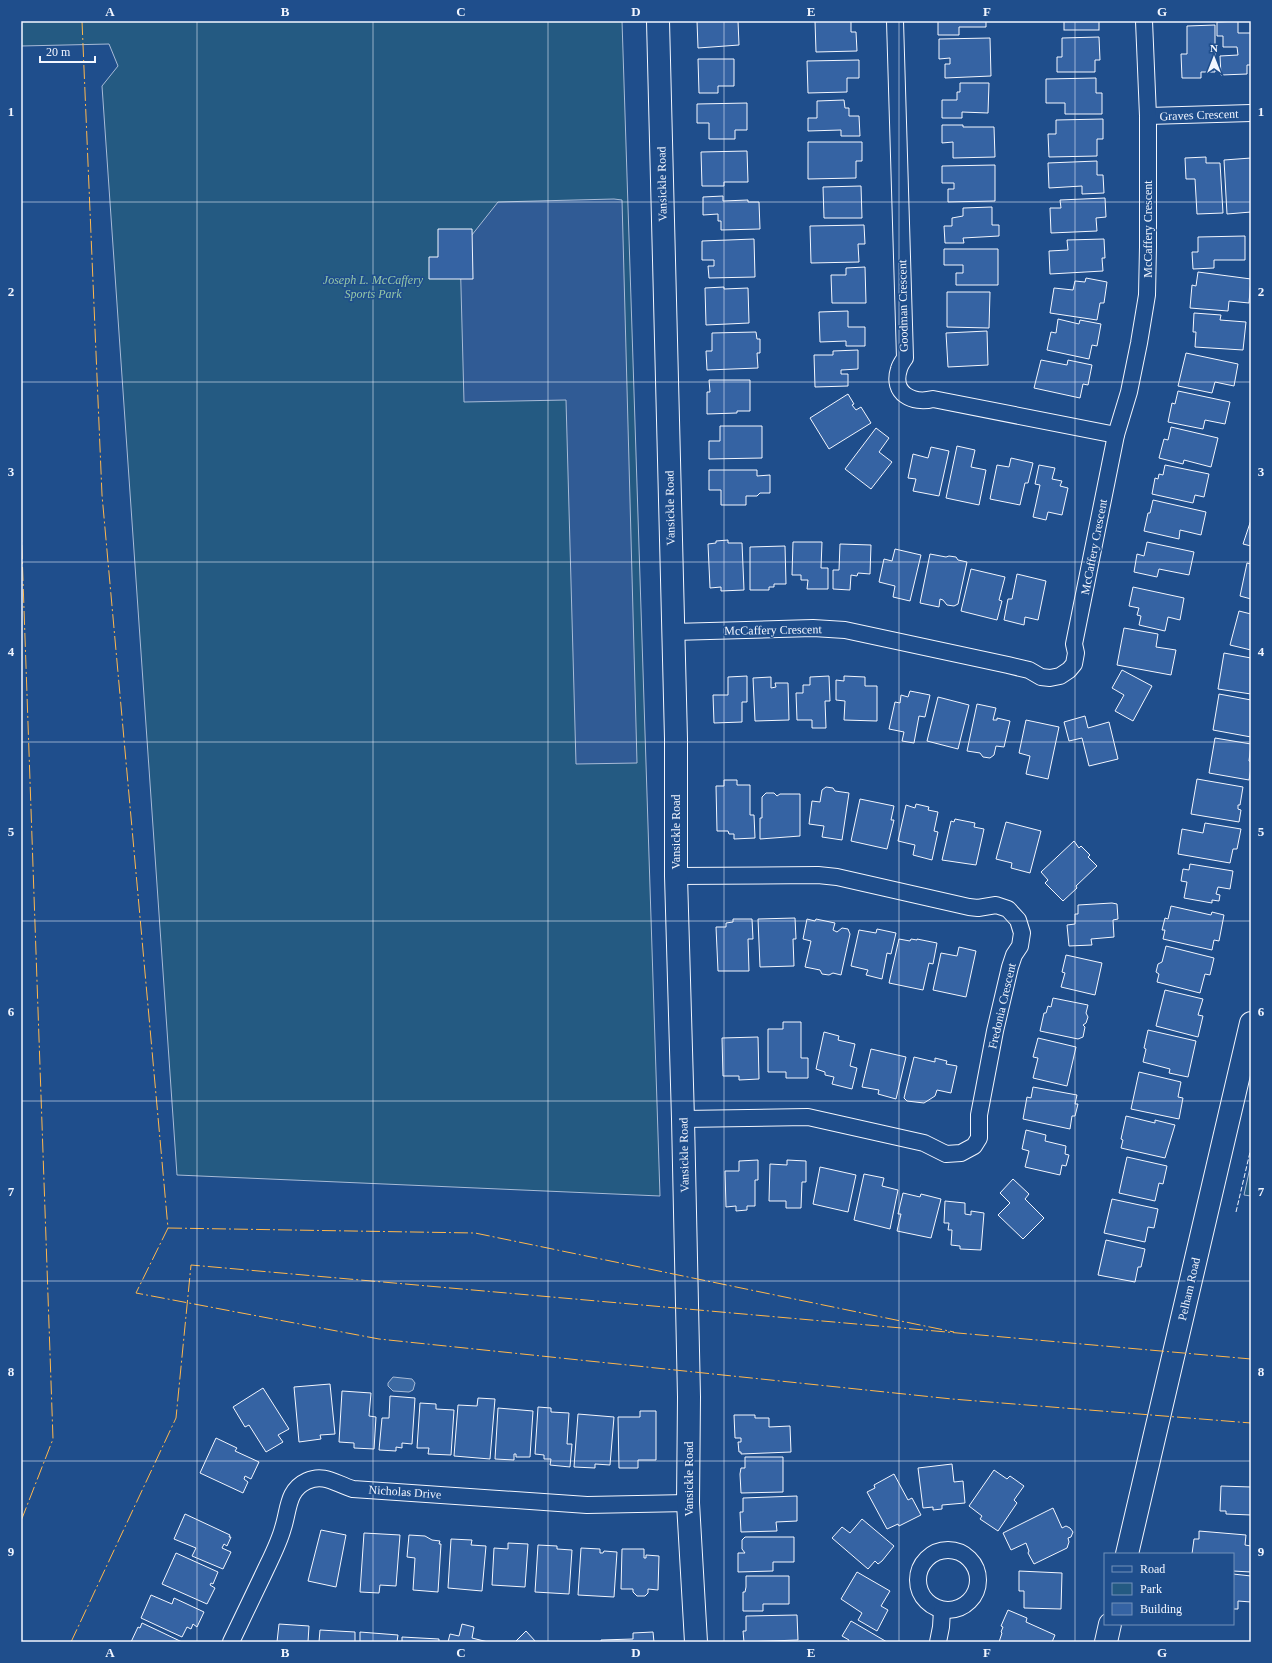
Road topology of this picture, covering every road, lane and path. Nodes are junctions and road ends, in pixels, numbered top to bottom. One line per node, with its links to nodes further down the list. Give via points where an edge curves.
1 (658, 21): 7 (street, Vansickle Road)
2 (894, 21): 6 (street, Goodman Crescent, via 905,358 898,370 899,386 906,397 916,401 934,399)
3 (1144, 21): 5 (street, McCaffery Crescent)
4 (1251, 113): 5 (street, Graves Crescent)
5 (1148, 116): 6 (street, McCaffery Crescent, via 1147,295 1129,392)
6 (1116, 435): 7 (street, McCaffery Crescent, via 1074,644 1076,659 1069,670 1060,676 1041,678 1030,670 845,630 813,628)
7 (673, 632): 8 (street, Vansickle Road)
8 (676, 876): 10 (street, Vansickle Road); 10 (street, Fredonia Crescent, via 837,877 969,907 1002,906 1014,914 1022,933 1020,946 1010,967 995,1031 979,1116 979,1138 974,1146 967,1150 946,1154 924,1143 808,1117)
9 (1251, 1023): 12 (street, Pelham Road)
10 (683, 1119): 11 (street, Vansickle Road, via 689,1397)
11 (688, 1504): 15 (street, Nicholas Drive, via 587,1505 353,1489 320,1477 295,1488 291,1495 283,1530); 16 (street, Vansickle Road)
12 (1127, 1553)
13 (942, 1610): 17 (street)
14 (1110, 1625): 18 (street)
15 (231, 1642)
16 (696, 1642)
17 (938, 1642)
18 (1106, 1642)

